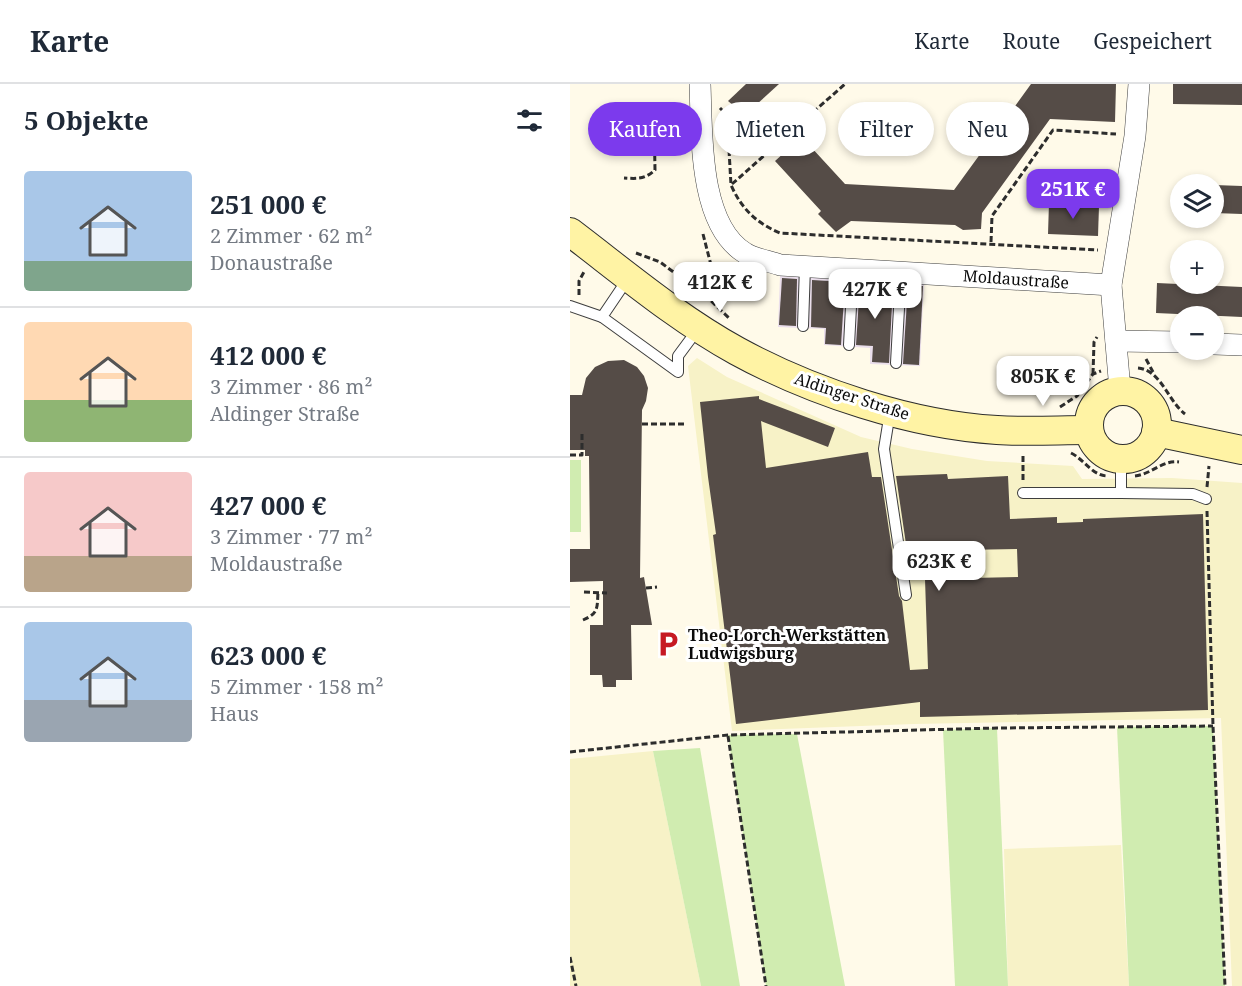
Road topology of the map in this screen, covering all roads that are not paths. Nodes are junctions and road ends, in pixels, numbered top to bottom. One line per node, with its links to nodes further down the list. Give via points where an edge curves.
1 (1139, 84): 8 (street, via 1135,136)
2 (700, 86): 5 (street, Moldaustraße, via 706,182 713,210 728,237 745,253 780,265)
3 (570, 232): 4 (main road, Aldinger Straße)
4 (630, 264): 10 (lane); 12 (main road, Aldinger Straße)
5 (805, 266): 6 (street, Moldaustraße); 11 (lane)
6 (853, 269): 7 (street, Moldaustraße); 16 (lane)
7 (901, 272): 8 (street, Moldaustraße); 18 (lane)
8 (1111, 285): 13 (street)
9 (575, 307): 10 (lane)
10 (603, 317): 12 (lane, via 678,372 678,356)
11 (802, 326)
12 (699, 327): 20 (main road, Aldinger Straße, via 736,351 795,378)
13 (1116, 340): 14 (street); 19 (street)
14 (1170, 342)
15 (1224, 344): 17 (street)
16 (849, 345)
17 (1242, 345)
18 (896, 363)
19 (1120, 390): 21 (main road, via 1109,393 1093,408); 22 (main road, via 1141,395 1149,402 1157,422)
20 (890, 412): 21 (main road, Aldinger Straße, via 997,430); 28 (lane, via 884,449)
21 (1089, 430): 24 (main road, via 1096,447)
22 (1156, 432): 23 (main road); 24 (main road, via 1143,452)
23 (1242, 450)
24 (1121, 459): 26 (lane)
25 (1023, 493): 26 (lane)
26 (1121, 493): 27 (lane, via 1193,494)
27 (1206, 498)
28 (906, 595)

